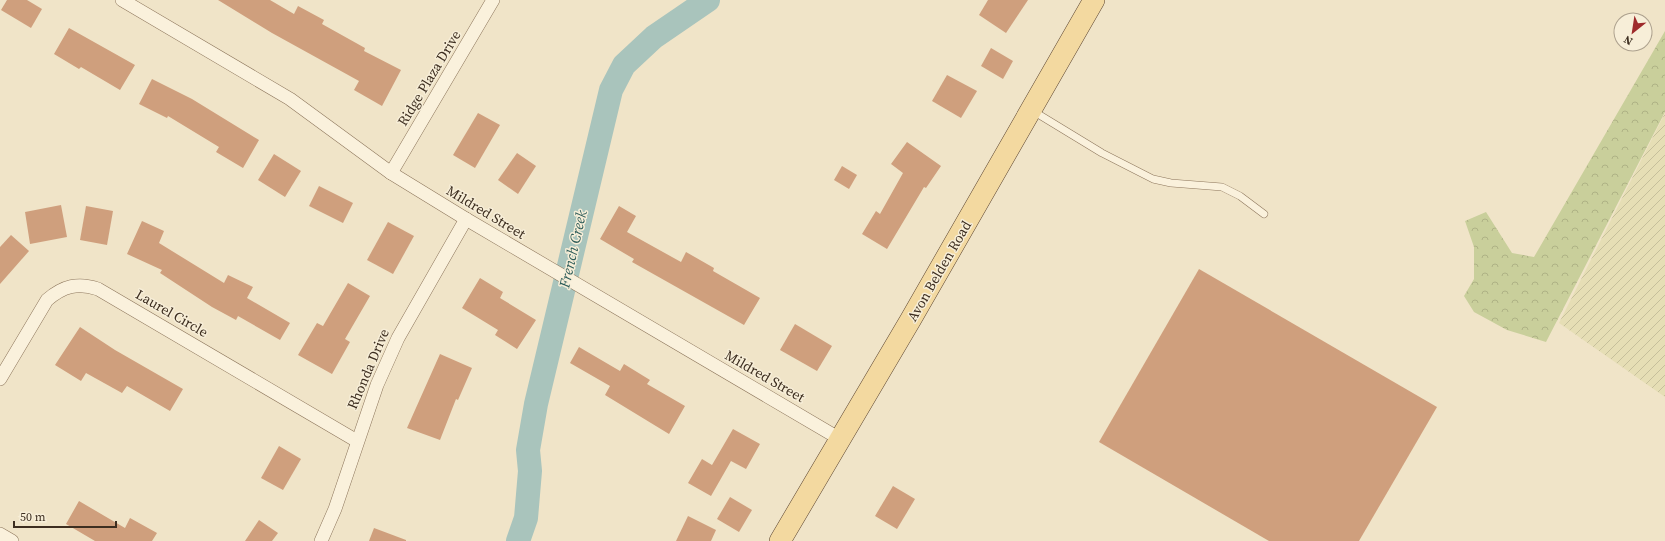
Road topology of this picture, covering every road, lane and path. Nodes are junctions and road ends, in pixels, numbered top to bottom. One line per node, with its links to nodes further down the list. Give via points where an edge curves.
1 (122, 0): 5 (street, Mildred Street, via 290,99)
2 (493, 0): 5 (street, Ridge Plaza Drive)
3 (1094, 0): 4 (main road, Avon Belden Road)
4 (1032, 110): 6 (lane, via 1153,179 1222,187 1240,196); 9 (main road, Avon Belden Road)
5 (391, 173): 7 (street, Mildred Street)
6 (1264, 214)
7 (466, 219): 9 (street, Mildred Street); 10 (street, Rhonda Drive, via 398,338 376,385)
8 (0, 379): 10 (street, Laurel Circle, via 46,300 65,287 88,285)
9 (840, 439): 14 (main road, Avon Belden Road)
10 (358, 441): 13 (street, Rhonda Drive, via 335,509)
11 (0, 534): 12 (street)
12 (12, 541)
13 (321, 541)
14 (780, 541)

